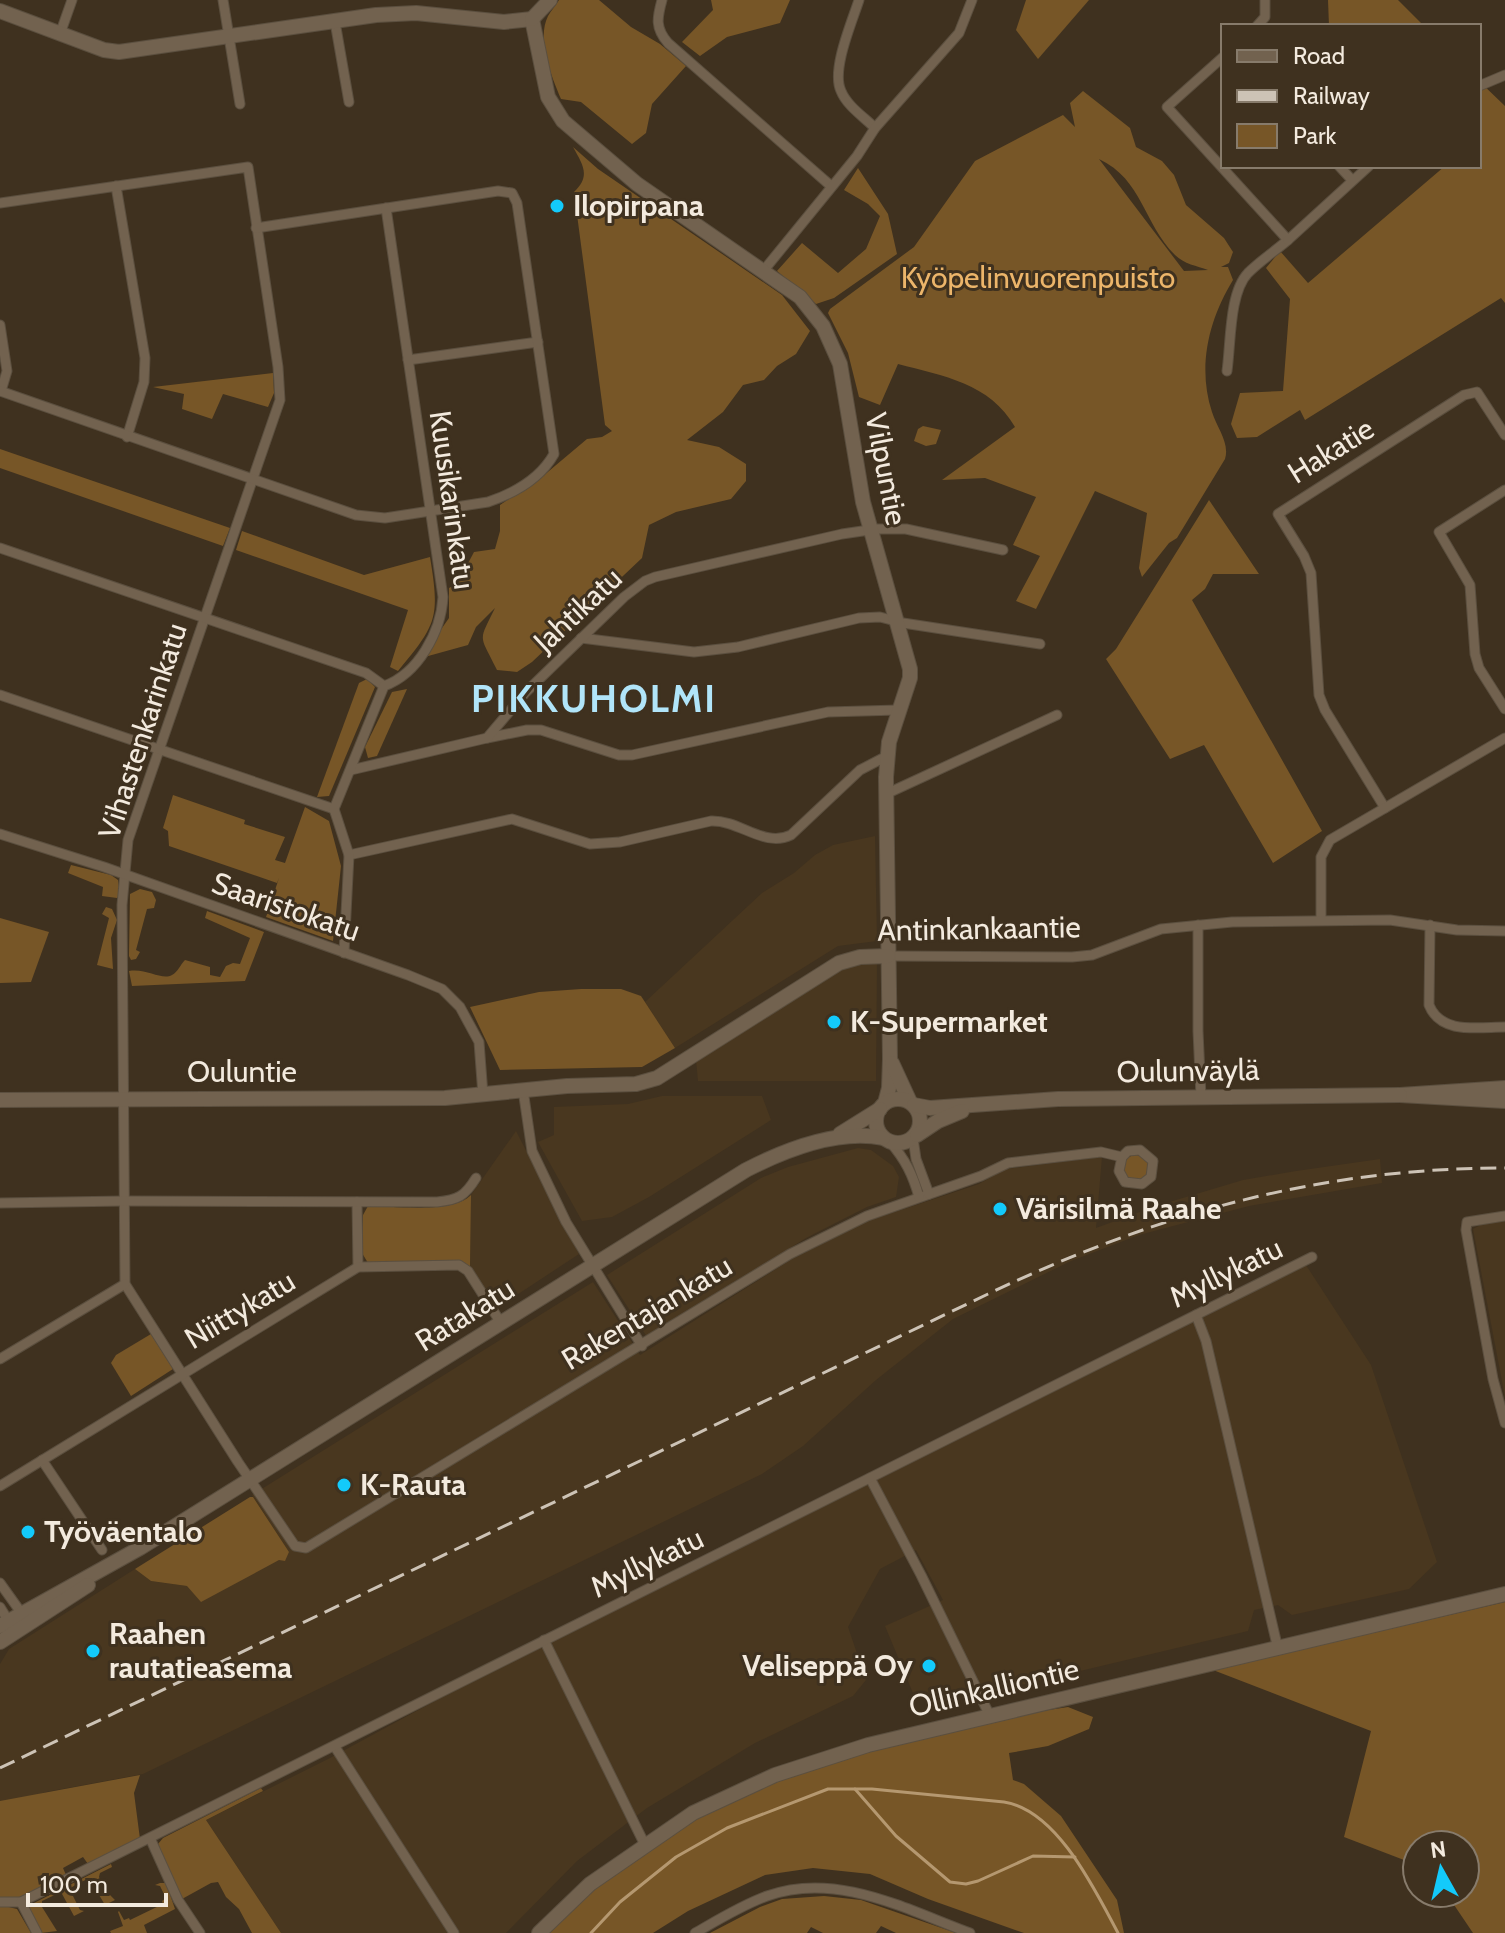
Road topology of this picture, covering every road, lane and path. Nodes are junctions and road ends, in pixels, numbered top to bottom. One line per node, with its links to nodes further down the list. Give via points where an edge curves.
1 (72, 0): 12 (street)
2 (223, 0): 13 (street)
3 (550, 0): 9 (street)
4 (662, 0): 26 (street, via 658,32)
5 (859, 0): 19 (street, via 838,82 847,102)
6 (972, 0): 19 (street, via 959,33)
7 (1265, 0): 11 (street, via 1265,17)
8 (0, 11): 12 (street)
9 (532, 19): 10 (street, via 504,22 392,10); 31 (street, Vilpuntie, via 548,97 563,121 637,184)
10 (335, 22): 13 (street); 17 (street)
11 (1259, 24)
12 (60, 34): 13 (street, via 119,52)
13 (229, 37): 18 (street)
14 (1221, 59): 20 (street, via 1167,107)
15 (1505, 75): 16 (street)
16 (1481, 85)
17 (349, 102)
18 (240, 104)
19 (875, 128): 26 (street)
20 (1221, 166)
21 (1222, 168): 30 (street)
22 (1341, 168): 24 (street)
23 (1367, 168): 24 (street)
24 (1352, 180): 30 (street)
25 (116, 186): 27 (street); 29 (street, Vihastenkarinkatu, via 248,167); 38 (street, via 145,358 144,382)
26 (831, 186): 31 (street)
27 (0, 203)
28 (386, 208): 29 (street); 33 (street, via 512,193); 34 (street, Kuusikarinkatu)
29 (256, 228): 39 (street, Vihastenkarinkatu, via 280,400)
30 (1288, 240): 35 (street, via 1246,275 1232,305)
31 (764, 270): 42 (street, Vilpuntie, via 809,306 838,356)
32 (0, 325): 36 (street, via 7,371)
33 (538, 342): 34 (street); 41 (street, via 554,454 547,467 505,496)
34 (408, 360): 41 (street, Kuusikarinkatu)
35 (1227, 371)
36 (1, 391): 38 (street)
37 (1505, 435): 60 (street, Hakatie, via 1477,392 1464,395 1278,514 1311,573 1319,695)
38 (127, 437): 39 (street)
39 (253, 479): 41 (street, via 371,519); 45 (street, Vihastenkarinkatu)
40 (1505, 490): 51 (street, via 1439,532 1470,585 1475,654)
41 (430, 512): 49 (street, Kuusikarinkatu, via 442,615 433,639 400,680)
42 (870, 529): 44 (street, Jahtikatu, via 906,529); 46 (street, Vilpuntie); 47 (street, Jahtikatu, via 645,581)
43 (0, 548): 45 (street)
44 (1003, 550)
45 (204, 619): 49 (street, via 366,673); 56 (street, Vihastenkarinkatu)
46 (896, 621): 47 (street, via 859,618 694,652); 48 (street); 52 (street, Vilpuntie, via 910,669)
47 (581, 638): 54 (street, Jahtikatu)
48 (1040, 644)
49 (384, 686): 58 (street, Kuusikarinkatu)
50 (0, 695): 56 (street)
51 (1505, 709)
52 (898, 710): 54 (street, via 828,712 632,755 541,730); 57 (street, Vilpuntie)
53 (1057, 715): 59 (street)
54 (487, 738): 58 (street)
55 (1505, 738): 60 (street)
56 (158, 749): 61 (street); 64 (street, Vihastenkarinkatu, via 128,840)
57 (887, 756): 59 (street, Vilpuntie); 63 (street, via 860,770 782,840 711,821 590,844 512,819)
58 (351, 770): 61 (street)
59 (886, 794): 70 (street, Vilpuntie)
60 (1385, 808): 65 (street, via 1323,849)
61 (334, 809): 63 (street)
62 (0, 834): 64 (street, Saaristokatu)
63 (349, 855): 69 (street)
64 (126, 876): 69 (street, Saaristokatu); 78 (street, Vihastenkarinkatu)
65 (1321, 920): 66 (street, Antinkankaantie); 67 (street, Antinkankaantie)
66 (1198, 925): 70 (street, Antinkankaantie, via 1161,929 1092,955); 77 (street)
67 (1430, 925): 68 (street, Antinkankaantie); 71 (street, via 1433,1015 1452,1026)
68 (1505, 931)
69 (344, 953): 75 (street, Saaristokatu, via 430,983 456,1000 479,1042)
70 (888, 956): 72 (street, Vilpuntie); 74 (street, Antinkankaantie, via 839,963 646,1082)
71 (1505, 1027)
72 (890, 1059): 81 (street, Vilpuntie); 83 (street, Vilpuntie)
73 (1505, 1088): 76 (street, Oulunväylä)
74 (523, 1090): 75 (street, Antinkankaantie); 95 (street, via 532,1151)
75 (483, 1095): 78 (street, Ouluntie)
76 (1416, 1095): 77 (street, Oulunväylä); 80 (street, Oulunväylä)
77 (1201, 1097): 82 (street, Oulunväylä)
78 (125, 1098): 79 (street, Ouluntie); 90 (street, Vihastenkarinkatu)
79 (0, 1100)
80 (1505, 1101)
81 (912, 1104): 82 (street, Oulunväylä); 83 (street, via 895,1099); 84 (street, via 921,1123)
82 (977, 1105): 84 (street, Oulunväylä)
83 (883, 1106): 85 (street, via 877,1127); 86 (street, Ratakatu)
84 (914, 1137): 85 (street, via 902,1143); 89 (street)
85 (886, 1140): 86 (street, Ratakatu, via 861,1134); 89 (street, via 904,1159)
86 (824, 1141): 95 (street, Ratakatu, via 746,1170)
87 (1122, 1157): 89 (street, Rakentajankatu, via 1101,1152 1008,1163)
88 (476, 1178): 91 (street, via 464,1196 450,1201)
89 (924, 1195): 100 (street, Rakentajankatu, via 790,1254)
90 (124, 1201): 91 (street); 92 (street); 97 (street, Vihastenkarinkatu)
91 (357, 1202): 96 (street)
92 (0, 1203)
93 (1505, 1216): 103 (street, via 1467,1222 1466,1237)
94 (1312, 1257): 98 (street, Myllykatu)
95 (592, 1266): 99 (street, Ratakatu); 100 (street)
96 (358, 1267): 99 (street, Niittykatu, via 459,1265); 102 (street, Niittykatu)
97 (125, 1284): 101 (street); 102 (street)
98 (1196, 1315): 105 (street, Myllykatu); 116 (street)
99 (501, 1323): 106 (street, Ratakatu)
100 (642, 1346): 106 (street, Rakentajankatu, via 306,1548 295,1546)
101 (0, 1359)
102 (183, 1372): 104 (street, Niittykatu); 106 (street)
103 (1505, 1423)
104 (42, 1460): 107 (street, Niittykatu); 108 (street)
105 (870, 1478): 114 (street, Myllykatu); 117 (street)
106 (250, 1480): 112 (street, Ratakatu)
107 (0, 1486)
108 (102, 1550)
109 (0, 1583): 112 (street)
110 (1505, 1594): 116 (street, Ollinkalliontie)
111 (0, 1607): 113 (street)
112 (25, 1618): 113 (street, Ratakatu)
113 (8, 1626): 115 (street, Ratakatu)
114 (544, 1640): 118 (street, Myllykatu); 120 (street)
115 (0, 1642)
116 (1278, 1649): 117 (street, Ollinkalliontie)
117 (990, 1716): 120 (street, Ollinkalliontie, via 868,1745 775,1775 693,1813)
118 (335, 1747): 119 (street, Myllykatu); 125 (street)
119 (150, 1838): 122 (street, Myllykatu); 124 (street, via 178,1900)
120 (645, 1845): 126 (street, Ollinkalliontie, via 590,1884)
121 (0, 1902): 122 (street, Myllykatu)
122 (21, 1902): 123 (street)
123 (37, 1933)
124 (200, 1933)
125 (454, 1933)
126 (539, 1933)
127 (695, 1933): 128 (street, via 769,1895 826,1888 871,1896)
128 (970, 1933)

